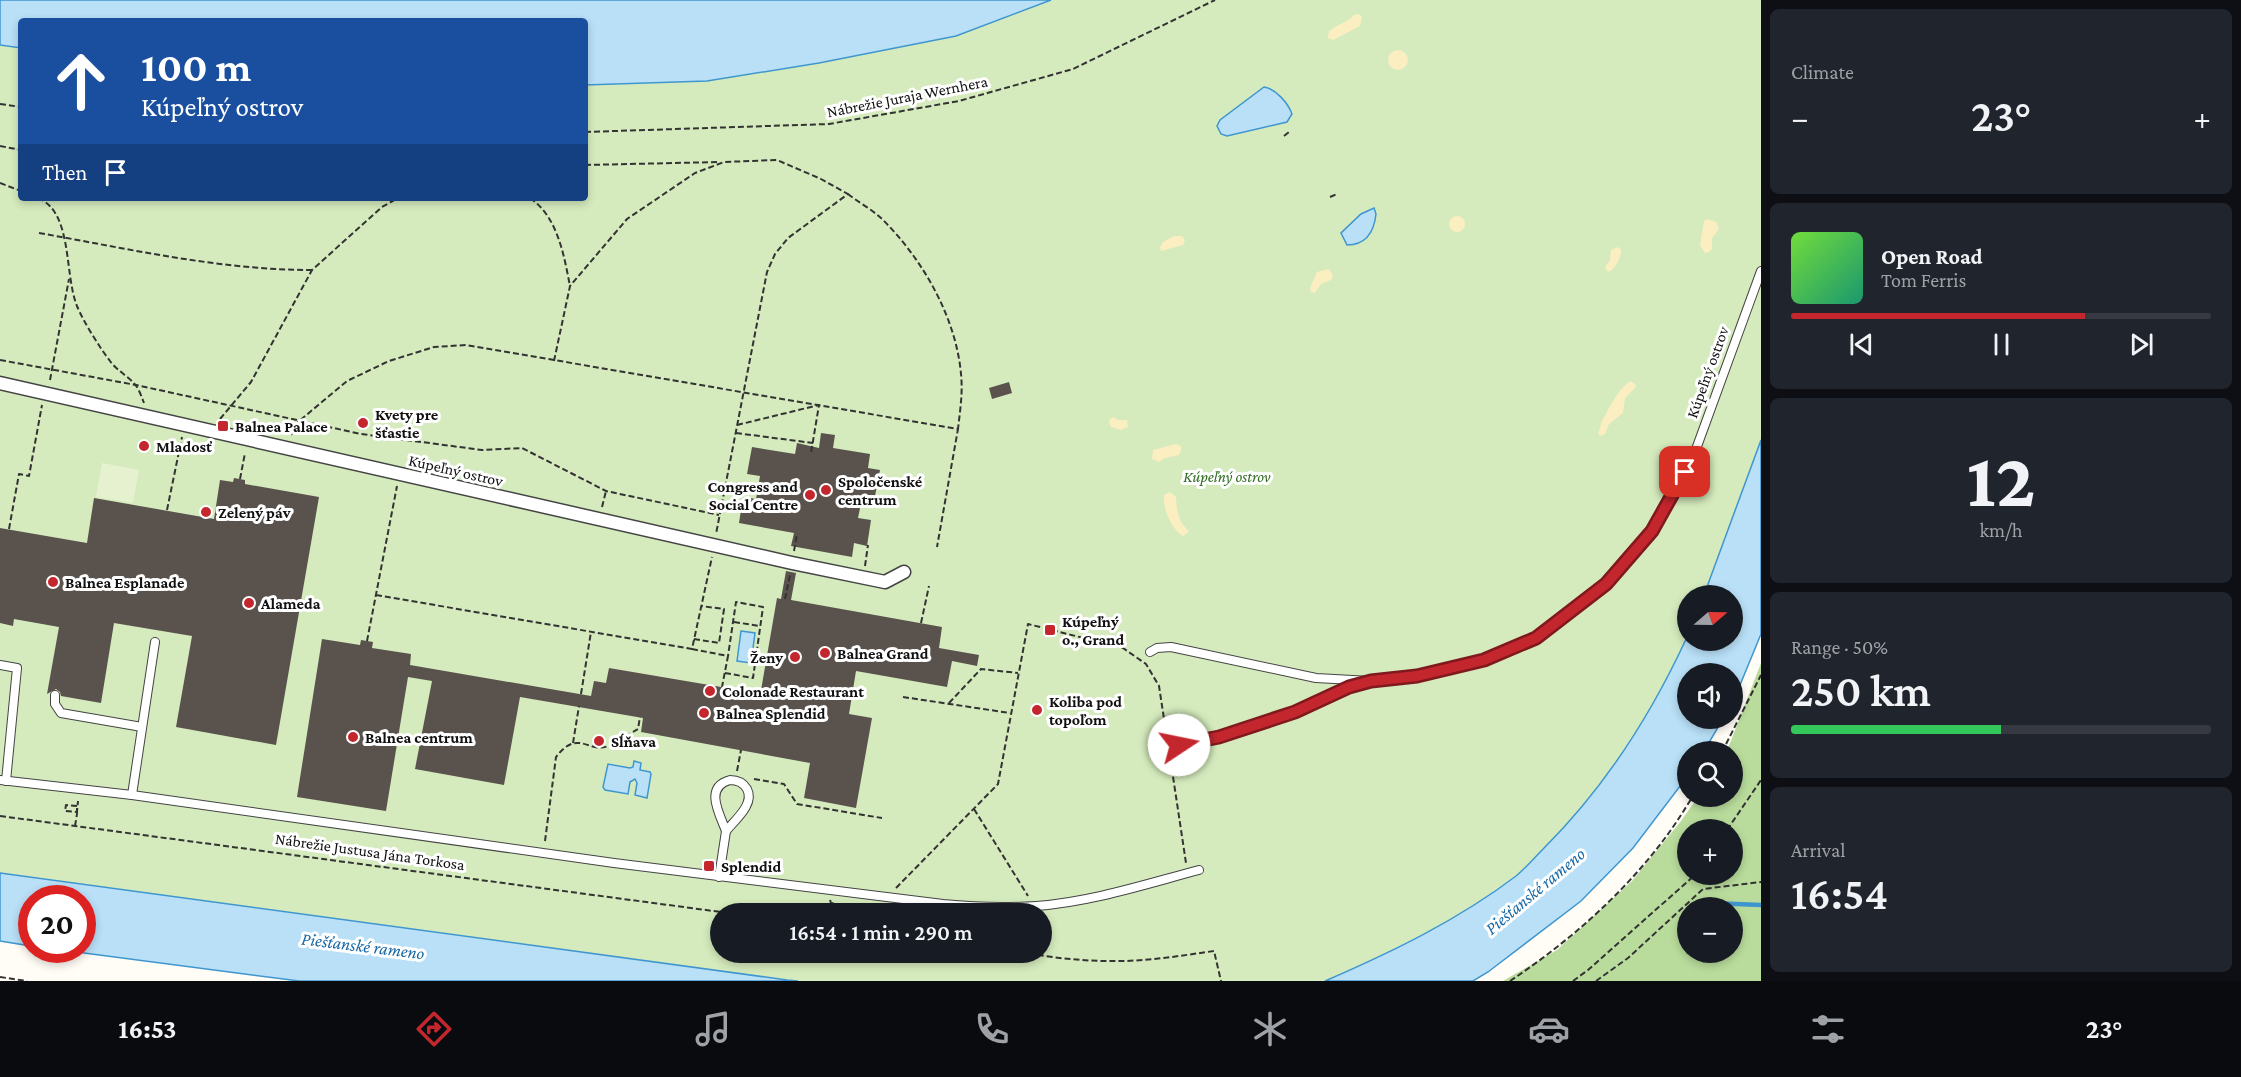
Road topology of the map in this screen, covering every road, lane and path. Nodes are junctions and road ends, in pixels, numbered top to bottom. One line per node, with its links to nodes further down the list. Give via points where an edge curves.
1 (1215, 0): 4 (path, Nábrežie Juraja Wernhera, via 1072,69 959,102 829,124)
2 (0, 104): 3 (path)
3 (18, 107)
4 (588, 132)
5 (1289, 132): 6 (path)
6 (1284, 136)
7 (0, 146): 8 (path)
8 (18, 149)
9 (724, 162): 10 (path); 13 (path, via 777,160); 24 (path, via 695,173 627,219)
10 (588, 165)
11 (0, 183): 12 (path)
12 (18, 191)
13 (848, 194): 30 (path, via 788,238 774,254 767,272); 38 (path, via 879,217 913,254 937,295 961,372)
14 (1336, 194): 15 (path)
15 (1330, 197)
16 (44, 201): 20 (path, via 57,212)
17 (393, 201): 21 (path)
18 (535, 201): 24 (path, via 550,221 563,251)
19 (39, 233): 20 (path)
20 (64, 238): 21 (path, via 236,266); 23 (path)
21 (312, 270): 33 (path, via 255,375)
22 (1761, 271): 76 (lane, Kúpeľný ostrov, via 1695,452 1652,531 1606,584 1536,638 1484,660 1417,676)
23 (69, 279): 27 (path); 29 (path, via 77,307 111,363)
24 (570, 286): 26 (path)
25 (0, 360): 27 (path)
26 (554, 361): 30 (path); 35 (path, via 466,345 434,347 388,361 347,381)
27 (53, 369): 29 (path); 31 (path)
28 (0, 383): 31 (street, Kúpeľný ostrov)
29 (136, 385): 33 (path); 34 (path)
30 (744, 392): 32 (path); 37 (path)
31 (46, 393): 34 (street, Kúpeľný ostrov); 53 (path, via 29,476 19,474)
32 (819, 405): 37 (path); 38 (path); 42 (path)
33 (231, 407): 35 (path); 39 (path)
34 (150, 417): 36 (street, Kúpeľný ostrov)
35 (298, 422): 43 (path); 48 (path, via 482,450 522,448)
36 (184, 425): 39 (street, Kúpeľný ostrov); 50 (path)
37 (737, 425): 40 (path)
38 (958, 429): 56 (path)
39 (209, 431): 41 (street, Kúpeľný ostrov)
40 (736, 433): 42 (path); 49 (path)
41 (248, 439): 43 (street, Kúpeľný ostrov); 46 (path)
42 (813, 444): 44 (path)
43 (285, 448): 45 (street, Kúpeľný ostrov)
44 (811, 453)
45 (400, 474): 52 (street, Kúpeľný ostrov); 60 (path)
46 (240, 479)
47 (758, 486): 49 (path, via 737,483 733,505)
48 (606, 491): 51 (path); 52 (path)
49 (723, 503): 51 (path)
50 (167, 510)
51 (720, 515): 54 (path)
52 (598, 519): 54 (street, Kúpeľný ostrov)
53 (9, 530)
54 (714, 545): 58 (street, Kúpeľný ostrov); 61 (path)
55 (868, 545): 58 (path)
56 (937, 547)
57 (904, 572): 58 (street, Kúpeľný ostrov, via 885,582)
58 (863, 577)
59 (928, 586): 63 (path)
60 (376, 594): 65 (path); 67 (path)
61 (701, 606): 66 (path); 66 (path, via 724,609 719,643)
62 (733, 622): 64 (path); 64 (path, via 736,602 764,607); 71 (path)
63 (921, 623)
64 (760, 626): 73 (path, via 753,678)
65 (591, 631): 69 (path); 78 (path)
66 (694, 639): 69 (path)
67 (367, 641)
68 (155, 642): 85 (lane)
69 (692, 649): 71 (path)
70 (1150, 652): 76 (lane, Kúpeľný ostrov, via 1171,647 1316,678)
71 (728, 656): 73 (path)
72 (0, 665): 91 (lane, via 16,668)
73 (725, 673): 77 (path)
74 (1018, 673): 81 (path, via 981,669); 83 (path); 103 (path, via 1028,624 1123,648 1146,664 1159,686)
75 (1761, 675): 86 (path)
76 (1371, 681): 88 (lane, via 1295,712 1219,737)
77 (722, 687)
78 (581, 694)
79 (55, 695): 85 (lane, via 61,713)
80 (903, 697): 81 (path)
81 (948, 704): 83 (path)
82 (579, 706): 87 (path)
83 (1011, 714): 95 (path, via 999,784)
84 (640, 717): 87 (path, via 638,729 606,748)
85 (142, 727): 93 (lane)
86 (1728, 741)
87 (573, 743): 102 (path, via 556,757)
88 (1179, 745)
89 (741, 750): 90 (path)
90 (736, 778): 98 (path, via 784,784 797,804); 101 (lane, via 746,786 748,803); 101 (lane, via 720,784 715,794)
91 (3, 780): 93 (lane)
92 (1761, 780): 99 (path)
93 (132, 795): 102 (lane)
94 (1686, 807): 117 (path, via 1629,882 1547,957)
95 (974, 809): 108 (path, via 896,888); 110 (path, via 1029,897)
96 (77, 813): 96 (path, bridge, via 77,806 66,805 65,811); 100 (path)
97 (0, 816): 100 (path, Nábrežie Justusa Jána Torkosa)
98 (882, 818)
99 (1734, 819)
100 (75, 826): 112 (path, Nábrežie Justusa Jána Torkosa)
101 (726, 831): 105 (lane)
102 (543, 853): 105 (lane)
103 (1186, 866)
104 (1199, 870): 109 (lane, via 1098,896 1037,906 943,904)
105 (719, 877): 109 (lane)
106 (1761, 882): 119 (path, via 1703,889 1628,958)
107 (1684, 885): 118 (path)
108 (907, 889)
109 (827, 891): 111 (path)
110 (1018, 897)
111 (831, 903)
112 (710, 911)
113 (1052, 957): 116 (path, via 1110,962 1214,951)
114 (0, 977): 115 (path)
115 (27, 981)
116 (1221, 981)
117 (1510, 981)
118 (1573, 981)
119 (1596, 981)

